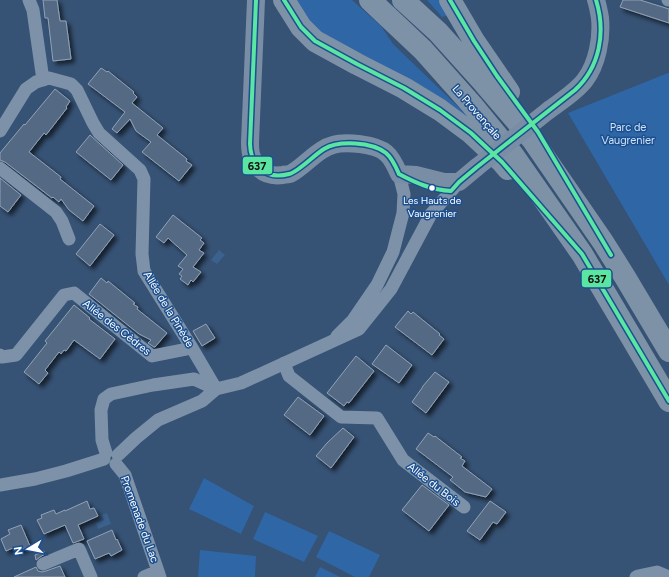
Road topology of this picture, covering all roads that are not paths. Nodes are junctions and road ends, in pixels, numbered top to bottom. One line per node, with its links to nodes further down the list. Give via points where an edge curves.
1 (29, 0): 8 (street, via 33,10)
2 (256, 0): 11 (street, via 250,142 251,156 257,166 271,175 290,174 313,156 334,145 364,145 376,147 386,153)
3 (284, 0): 15 (highway, via 301,27 316,41 404,88 471,133 502,162)
4 (370, 0): 15 (highway, La Provençale, via 422,50 472,105 509,150)
5 (403, 0): 14 (highway, via 438,32 532,139)
6 (450, 0): 14 (highway, via 497,76 538,132)
7 (596, 0): 12 (street, bridge, via 600,18 598,49 585,80 576,90)
8 (43, 80): 9 (street, via 26,89); 17 (street, Allée de la Pinède, via 49,78 70,84 77,90 99,133 140,170 144,179 144,271)
9 (0, 131)
10 (0, 168): 13 (street, via 56,212)
11 (399, 174): 12 (street); 16 (street, via 404,194 403,213 393,252 376,285 352,320)
12 (459, 182): 16 (street, via 431,214 391,289 360,329)
13 (69, 239)
14 (603, 242): 18 (highway)
15 (582, 254): 22 (highway, La Provençale)
16 (331, 342): 20 (street)
17 (192, 348): 19 (street, Allée des Cèdres, via 152,356 74,293 64,295 16,355); 21 (street, Allée de la Pinède)
18 (669, 351)
19 (0, 355)
20 (284, 362): 21 (street, via 241,383); 25 (street, Allée du Bois, via 290,376 341,417 377,418 403,460)
21 (216, 389): 23 (street, via 202,401 158,420); 23 (street, via 194,380 111,394 104,399 101,410 102,440)
22 (669, 402)
23 (111, 458): 24 (street, via 36,479); 27 (street, Promenade du Lac, via 125,475)
24 (0, 485)
25 (464, 507)
26 (43, 564): 28 (street, via 79,549)
27 (159, 574): 29 (street)
28 (91, 577)
29 (144, 577)
30 (636, 577): 31 (street, via 658,572)
31 (669, 577)

